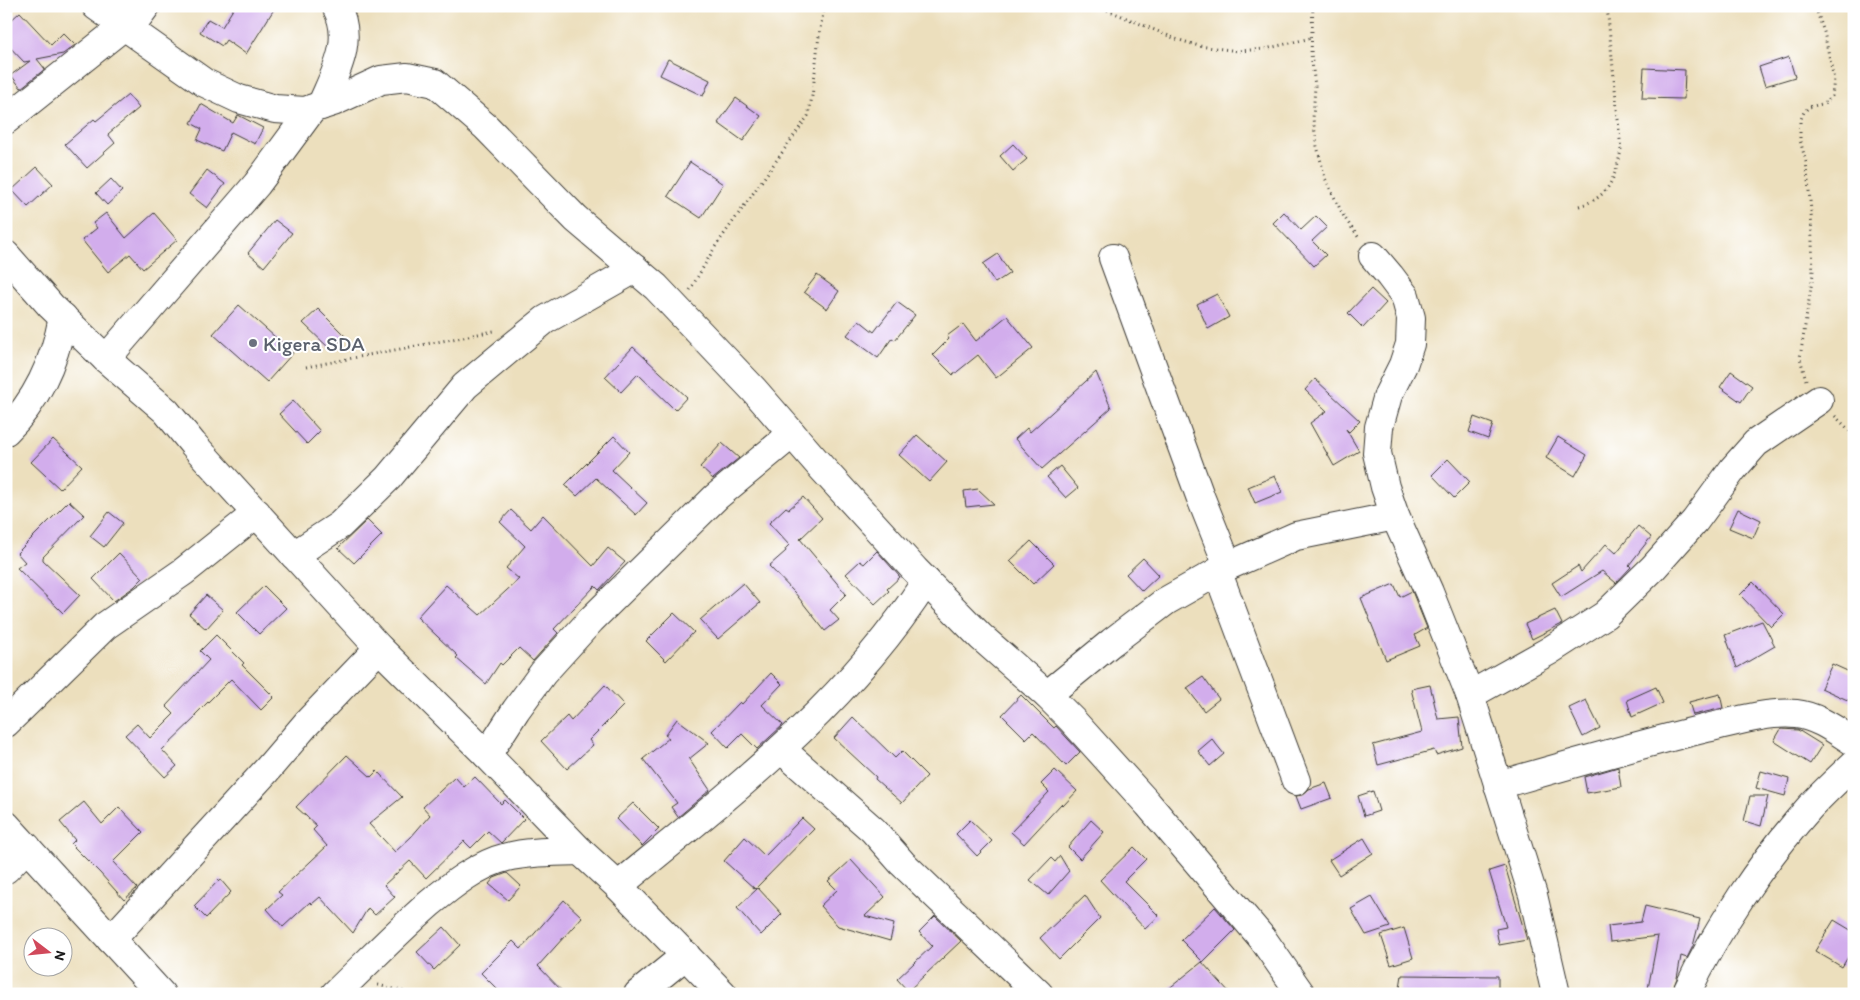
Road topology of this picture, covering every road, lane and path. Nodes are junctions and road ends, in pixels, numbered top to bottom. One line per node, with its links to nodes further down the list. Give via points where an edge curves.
1 (96, 6): 9 (street)
2 (146, 6): 9 (street)
3 (336, 6): 11 (street, via 345,36 342,56)
4 (825, 6): 18 (path, via 808,116 715,247)
5 (1098, 6): 10 (path, via 1200,46 1238,51 1265,49)
6 (1313, 6): 10 (path)
7 (1607, 6): 13 (path, via 1621,150 1607,191 1589,204)
8 (1815, 6): 23 (path, via 1834,79 1832,96 1826,103 1809,107 1800,121 1811,210 1812,274 1800,358 1803,374)
9 (127, 28): 11 (street, via 205,83 239,99 275,109 305,111); 12 (street)
10 (1312, 38): 15 (path, via 1314,119 1325,178 1344,218)
11 (317, 107): 17 (street, via 381,80 407,77 435,83 486,127 576,219); 21 (street, via 257,184)
12 (6, 120)
13 (1579, 206)
14 (6, 255): 19 (street)
15 (1373, 256): 28 (street, via 1405,296 1412,318 1410,344 1388,395 1379,427 1378,453)
16 (1113, 258): 30 (street, via 1197,487)
17 (635, 269): 18 (street); 29 (street, via 546,320 500,356 465,386 388,478 340,524)
18 (678, 311): 25 (street)
19 (63, 317): 21 (street); 24 (street, via 49,369 35,395)
20 (502, 329): 22 (path)
21 (106, 359): 27 (street, via 166,411)
22 (306, 367)
23 (1819, 400): 26 (path); 33 (street, via 1756,442 1689,528 1605,614 1549,651)
24 (6, 431)
25 (792, 434): 31 (street); 38 (street, via 716,496 591,620 543,673)
26 (1854, 435)
27 (257, 513): 29 (street); 35 (street, via 183,572 105,626)
28 (1395, 516): 30 (street, via 1296,536); 33 (street, via 1430,592)
29 (294, 555): 32 (street)
30 (1223, 569): 34 (street, via 1166,601); 40 (street)
31 (926, 581): 34 (street, via 981,637); 37 (street, via 877,649 837,695)
32 (379, 648): 38 (street); 47 (street, via 307,722)
33 (1470, 694): 41 (street)
34 (1047, 696): 55 (street, via 1148,804 1262,938)
35 (6, 723)
36 (1854, 742): 41 (street, via 1816,720 1797,714 1776,714 1671,737)
37 (780, 749): 46 (street); 54 (street, via 873,830 902,864)
38 (487, 755): 44 (street)
39 (1854, 764): 57 (street, via 1810,807 1770,856 1722,928)
40 (1296, 781)
41 (1498, 785): 56 (street, via 1533,895)
42 (6, 825): 43 (street)
43 (26, 847): 45 (street); 47 (street)
44 (580, 851): 46 (street); 49 (street, via 507,857 473,872 394,934)
45 (6, 869)
46 (618, 886): 48 (street)
47 (111, 940): 50 (street)
48 (686, 955): 52 (street); 53 (street)
49 (343, 986): 51 (path)
50 (161, 994)
51 (413, 994)
52 (638, 994)
53 (723, 994)
54 (1038, 994)
55 (1301, 994)
56 (1556, 994)
57 (1686, 994)

